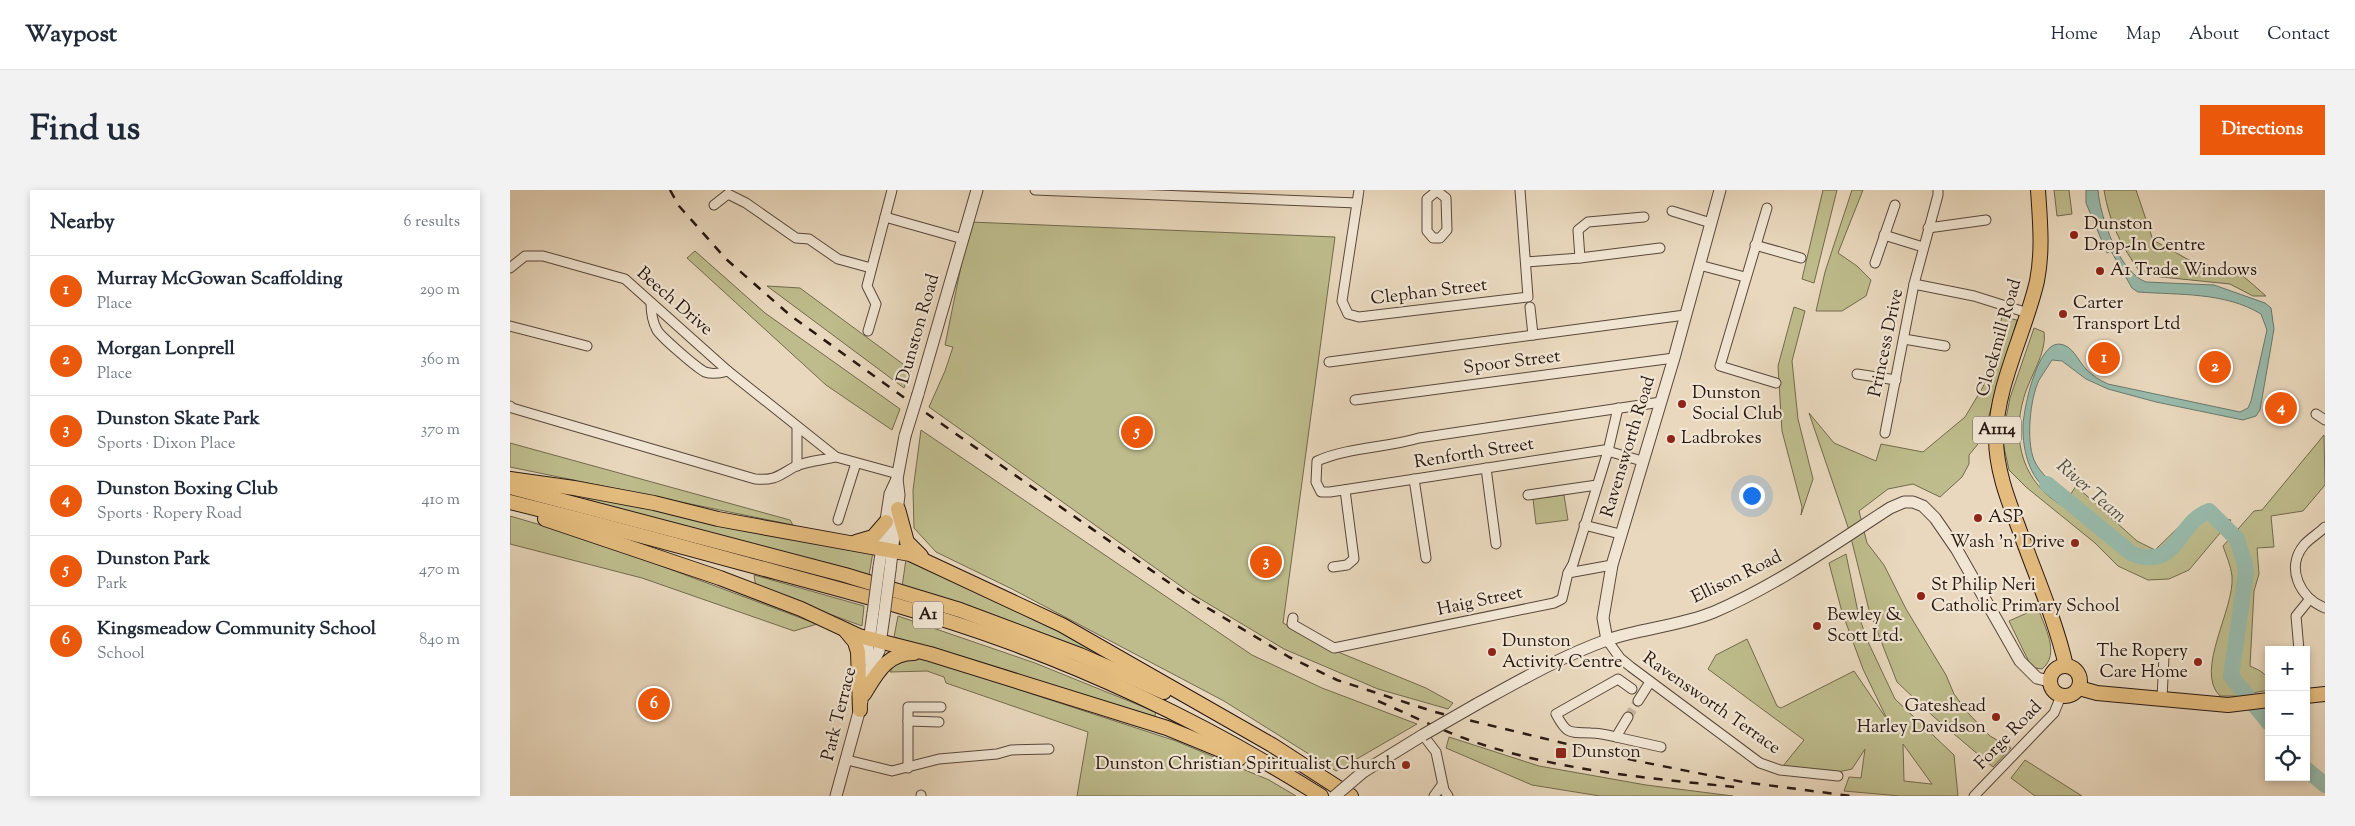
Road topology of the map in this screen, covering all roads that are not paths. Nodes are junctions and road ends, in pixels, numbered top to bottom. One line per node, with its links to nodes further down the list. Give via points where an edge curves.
1 (892, 190): 15 (street)
2 (977, 190): 21 (street, Dunston Road)
3 (1036, 190): 10 (street)
4 (1359, 190): 10 (street)
5 (1520, 190): 27 (street)
6 (1720, 190): 18 (street, Ravensworth Road)
7 (1938, 190): 19 (street)
8 (2038, 190): 36 (main road, Clockmill Road / A1114, via 2041,244 2037,279)
9 (1438, 191): 9 (street, via 1446,198 1446,230 1440,238 1433,238 1426,231 1428,199)
10 (1357, 203): 34 (street, Clephan Street, via 1342,301 1348,314 1359,317)
11 (714, 205): 31 (street, via 728,194 796,238 809,239 838,259)
12 (1895, 205): 20 (street)
13 (1767, 208): 22 (street)
14 (1672, 211): 18 (street)
15 (885, 217): 21 (street); 31 (street)
16 (1644, 217): 25 (street, via 1588,222 1578,230)
17 (1986, 220): 19 (street)
18 (1711, 223): 29 (street, Ravensworth Road)
19 (1928, 228): 23 (street)
20 (1884, 235): 23 (street); 28 (street)
21 (963, 239): 64 (street, Dunston Road, bridge, via 905,436)
22 (1755, 245): 26 (street); 32 (street)
23 (1923, 247): 33 (street)
24 (1660, 248): 25 (street)
25 (1580, 258): 27 (street)
26 (1801, 258)
27 (1526, 262): 34 (street)
28 (1875, 263)
29 (1699, 265): 32 (street); 37 (street, Ravensworth Road)
30 (510, 268): 35 (street, Beech Drive, via 525,256 543,256 625,279)
31 (871, 268): 39 (street, via 867,286 876,304)
32 (1745, 277): 49 (street, via 1720,366)
33 (1914, 284): 36 (street, Princess Drive, via 1974,296); 41 (street, Princess Drive)
34 (1529, 302): 40 (street)
35 (651, 303): 46 (street, Beech Drive); 46 (street, via 651,316 658,332 679,352 705,372 719,374)
36 (2028, 313): 96 (main road, Clockmill Road / A1114, via 1999,409 1996,437 2008,499)
37 (1685, 315): 40 (street); 44 (street, Ravensworth Road)
38 (510, 326): 42 (street)
39 (868, 331)
40 (1534, 335): 45 (street)
41 (1904, 339): 43 (street); 48 (street, Princess Drive)
42 (587, 346)
43 (1945, 346)
44 (1674, 358): 50 (street, Spoor Street); 51 (street, Ravensworth Road)
45 (1330, 362)
46 (728, 371): 56 (street, Beech Drive)
47 (1858, 374): 48 (street)
48 (1896, 380): 57 (street, Princess Drive)
49 (1776, 383)
50 (1355, 400)
51 (1661, 402): 53 (street); 60 (street, Ravensworth Road)
52 (510, 406): 62 (street, Beech Drive, via 755,479 779,477)
53 (1618, 408): 58 (street, Haig Street); 69 (street, Renforth Street, via 1419,438 1332,454 1317,460 1316,482 1321,492)
54 (2316, 414): 55 (street)
55 (2325, 420)
56 (797, 428): 59 (street, Beech Drive); 62 (street)
57 (1885, 432)
58 (1608, 451): 60 (street, Renforth Street); 63 (street, Renforth Street); 67 (street, Haig Street)
59 (836, 457): 61 (street, Beech Drive); 62 (street, Beech Drive)
60 (1642, 461): 78 (street, Ravensworth Road)
61 (856, 463): 64 (street, Beech Drive); 74 (street)
62 (796, 466)
63 (1486, 468): 66 (street, Renforth Street); 80 (street)
64 (897, 476): 73 (street, Dunston Road); 75 (street, Dunston Road, via 890,494)
65 (510, 479): 79 (main road, via 654,503 718,519)
66 (1414, 479): 69 (street, Renforth Street); 82 (street)
67 (1597, 485): 70 (street); 76 (street, Haig Street)
68 (510, 487): 115 (main road, A1, via 960,610 1170,694)
69 (1345, 490): 85 (street, via 1354,559 1347,566)
70 (1528, 495)
71 (510, 502): 123 (main road, A1, via 839,589 1010,642 1170,711 1260,759)
72 (510, 508): 90 (main road, via 720,578)
73 (898, 509): 81 (street, Dunston Road); 83 (main road, via 907,542)
74 (838, 520)
75 (886, 522): 79 (main road, via 872,537); 81 (street, Dunston Road)
76 (1586, 525): 78 (street); 86 (street, Haig Street)
77 (2325, 527): 87 (street, via 2305,544 2297,558 2298,585)
78 (1620, 534): 84 (street, Ravensworth Road)
79 (850, 542): 81 (main road)
80 (1496, 544)
81 (888, 549): 83 (main road); 91 (street, Park Terrace, bridge)
82 (1426, 558)
83 (927, 560): 115 (main road, via 1062,625)
84 (1612, 565): 86 (street); 92 (street, Ravensworth Road, via 1603,618)
85 (1332, 567)
86 (1568, 573): 89 (street, Haig Street, via 1562,599 1554,604 1334,648 1292,624)
87 (2309, 600): 88 (street); 93 (street, via 2296,616)
88 (2325, 608)
89 (1293, 618)
90 (844, 628): 91 (main road); 109 (main road, via 858,652)
91 (875, 640): 94 (main road); 101 (street, Park Terrace, via 868,648 871,666)
92 (1607, 640): 97 (street, Ellison Road, via 1686,621 1728,606 1780,579 1890,508 1908,502 1923,506 1935,518 1962,558 2020,662 2037,678); 98 (street, Ravensworth Terrace, via 1620,658); 113 (street, Ellison Road, bridge, via 1546,667)
93 (2300, 646)
94 (930, 654): 101 (main road, via 908,653 892,657); 123 (main road, via 1167,728 1212,745)
95 (2164, 656): 105 (street)
96 (2066, 666): 97 (main road, via 2054,670); 99 (main road, via 2077,672)
97 (2049, 681): 103 (main road, via 2052,689)
98 (1650, 682): 107 (street); 120 (street, Ravensworth Terrace, via 1766,766)
99 (2079, 688): 103 (main road, via 2073,694); 105 (main road, via 2097,693)
100 (1632, 689): 114 (street, via 1618,679 1556,714 1570,733)
101 (864, 694): 109 (street, Park Terrace)
102 (2325, 694): 104 (main road)
103 (2061, 696): 128 (street, Forge Road, via 2054,713)
104 (2310, 696)
105 (2162, 699): 106 (main road, via 2228,705)
106 (2265, 700)
107 (1638, 701)
108 (941, 707): 111 (street, via 908,707)
109 (860, 710): 118 (street, Park Terrace)
110 (1628, 717): 114 (street)
111 (908, 721): 112 (street); 119 (street)
112 (939, 722)
113 (1423, 735): 121 (street, via 1436,752); 124 (street, Ellison Road, bridge, via 1363,772)
114 (1616, 737): 116 (street)
115 (1272, 745): 125 (main road, A1)
116 (1661, 747)
117 (1049, 749): 119 (street, via 938,759)
118 (847, 760): 119 (street, via 892,770); 122 (street, Park Terrace)
119 (908, 768)
120 (1838, 776)
121 (1442, 785): 126 (street); 127 (street)
122 (836, 796)
123 (1320, 796)
124 (1335, 796)
125 (1350, 796)
126 (1434, 796)
127 (1448, 796)
128 (1974, 796)

